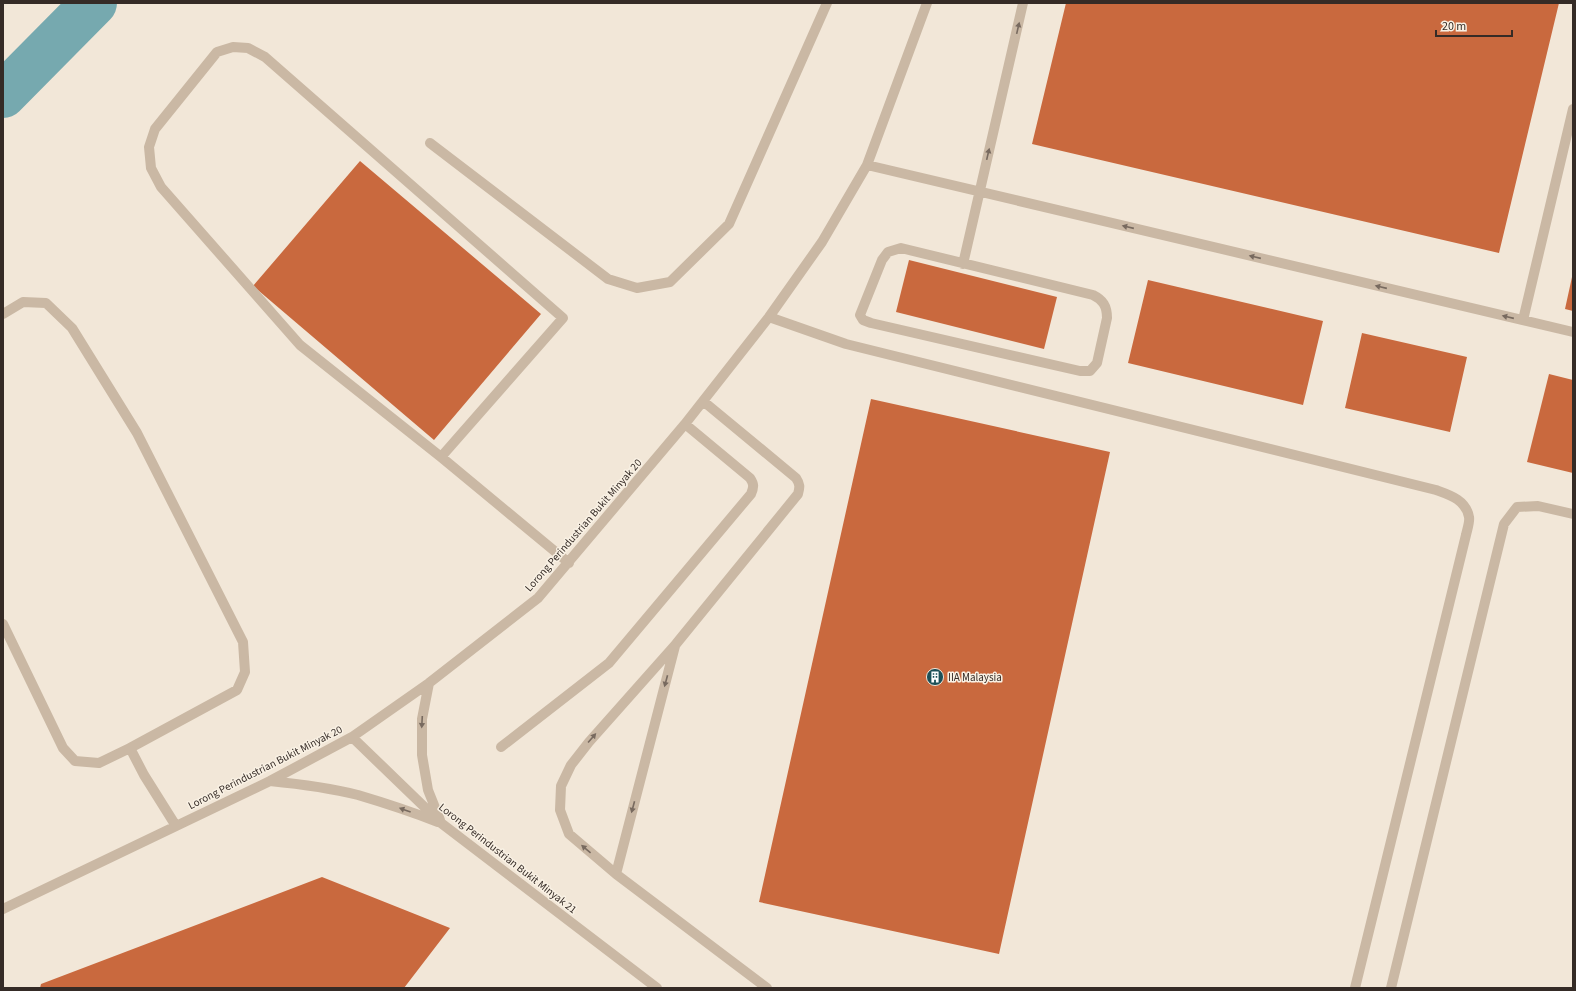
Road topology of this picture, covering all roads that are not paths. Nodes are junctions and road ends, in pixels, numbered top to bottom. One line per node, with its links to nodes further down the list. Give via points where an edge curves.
1 (827, 3): 5 (street, via 729,224 670,282 637,288 608,279)
2 (927, 3): 6 (street, Lorong Perindustrian Bukit Minyak 20)
3 (1024, 3): 7 (street, one-way to 3)
4 (1573, 109): 11 (street)
5 (430, 143)
6 (866, 165): 7 (street); 10 (street, Lorong Perindustrian Bukit Minyak 20, via 822,242)
7 (979, 192): 8 (street); 11 (street, one-way to 7)
8 (963, 264): 8 (street, via 1099,298 1107,310 1107,318 1097,363 1090,371 1080,371 871,323 863,320 860,315 882,260 888,252 900,248)
9 (3, 314): 23 (street, via 23,302 46,303 72,328 137,433 243,642 245,672 237,690)
10 (770, 317): 13 (street, Lorong Perindustrian Bukit Minyak 20); 31 (street, via 846,344 1436,490 1451,495 1463,503 1469,517 1466,535)
11 (1523, 320): 12 (street)
12 (1573, 332)
13 (703, 401): 14 (street, Lorong Perindustrian Bukit Minyak 20); 19 (street, via 796,478 800,488)
14 (685, 424): 17 (street, Lorong Perindustrian Bukit Minyak 20); 22 (street, via 750,478 754,489 609,663)
15 (441, 458): 15 (street, via 563,318 265,57 248,48 233,47 217,52 155,129 149,147 151,168 161,187 300,345); 17 (street)
16 (1573, 514): 32 (street, via 1538,506 1517,507 1504,524)
17 (569, 563): 20 (street, Lorong Perindustrian Bukit Minyak 20, via 538,598)
18 (3, 624): 23 (street, via 63,748 75,761 99,763)
19 (676, 644): 27 (street, one-way to 27); 27 (street, one-way to 19, via 569,834 560,810 561,786 571,765 589,742)
20 (429, 683): 21 (street, Lorong Perindustrian Bukit Minyak 20); 25 (street, one-way to 25, via 422,719 422,754 428,790)
21 (352, 737): 24 (street, Lorong Perindustrian Bukit Minyak 20); 25 (street, Lorong Perindustrian Bukit Minyak 21)
22 (502, 747)
23 (130, 748): 26 (street)
24 (270, 780): 25 (street, one-way to 24, via 358,795); 26 (street, Lorong Perindustrian Bukit Minyak 20)
25 (442, 823): 29 (street, Lorong Perindustrian Bukit Minyak 21)
26 (176, 826): 28 (street, Lorong Perindustrian Bukit Minyak 20)
27 (616, 874): 30 (street)
28 (3, 909)
29 (657, 988)
30 (767, 988)
31 (1354, 988)
32 (1391, 988)

